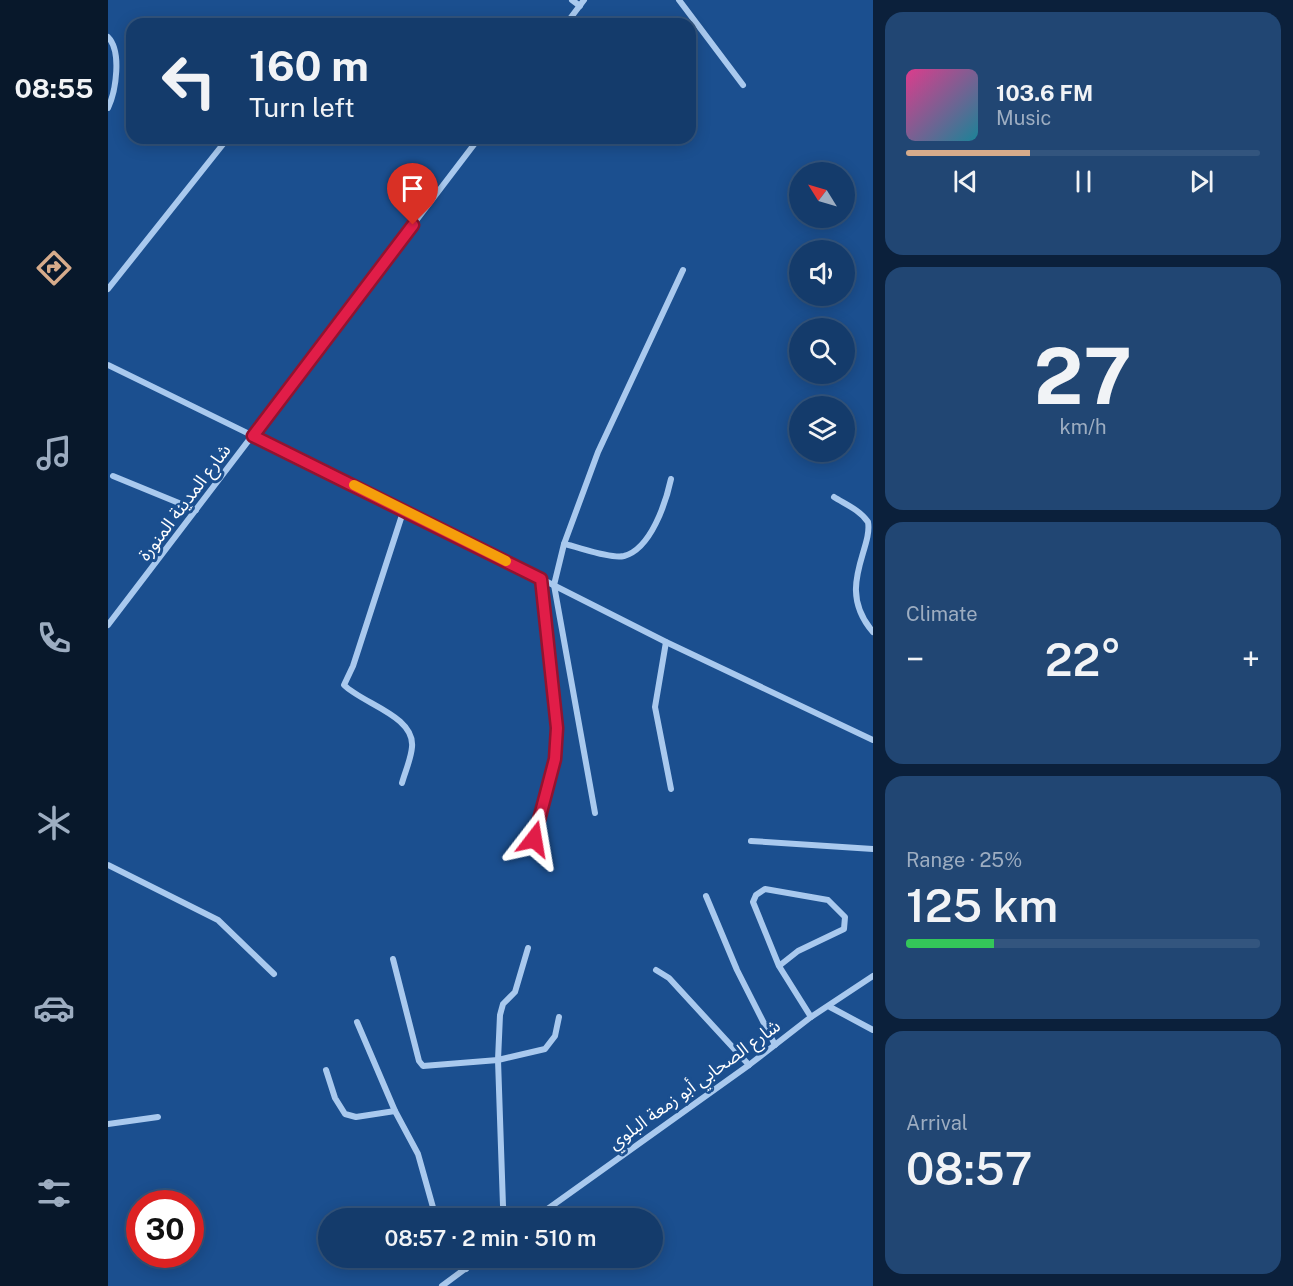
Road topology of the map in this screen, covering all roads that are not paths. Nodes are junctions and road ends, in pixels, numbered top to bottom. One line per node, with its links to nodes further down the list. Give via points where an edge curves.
1 (572, 0): 3 (street)
2 (679, 0): 5 (street)
3 (582, 3): 4 (street)
4 (571, 18)
5 (693, 18)
6 (696, 23): 8 (street)
7 (108, 37): 9 (street, via 117,58)
8 (743, 85)
9 (108, 108)
10 (223, 144): 13 (street)
11 (474, 144): 15 (street, شارع المدينة المنورة)
12 (683, 270): 22 (street, via 598,452)
13 (108, 289)
14 (108, 365): 15 (street)
15 (253, 436): 19 (street); 20 (street, شارع المدينة المنورة)
16 (113, 476): 20 (street)
17 (671, 479): 22 (street, via 665,508 634,551 618,556)
18 (834, 497): 21 (street)
19 (404, 509): 23 (street); 29 (street, via 344,685 405,723 412,747)
20 (196, 510): 25 (street, شارع المدينة المنورة)
21 (871, 521): 26 (street, via 869,552 857,591 862,620)
22 (564, 544): 24 (street)
23 (541, 579): 24 (street); 32 (street, via 556,735 555,759)
24 (554, 585): 27 (street); 31 (street)
25 (108, 625)
26 (873, 632)
27 (666, 642): 28 (street); 30 (street, via 655,707)
28 (873, 740)
29 (402, 783)
30 (671, 789)
31 (596, 813)
32 (534, 839)
33 (751, 841): 34 (street)
34 (873, 849)
35 (108, 865): 41 (street, via 218,920)
36 (706, 896): 48 (street)
37 (528, 948): 49 (street, via 515,992 503,1004 500,1015)
38 (393, 959): 49 (street, via 423,1066)
39 (780, 966): 39 (street, via 798,951 844,929 845,917 828,900 765,889 756,895 753,902); 45 (street)
40 (656, 969): 50 (street, via 669,978)
41 (274, 974)
42 (873, 976): 43 (street, شارع الصحابي أبو زمعة البلوي)
43 (830, 1007): 45 (street, شارع الصحابي أبو زمعة البلوي); 47 (street)
44 (559, 1017): 49 (street, via 555,1036 545,1049)
45 (811, 1017): 48 (street, شارع الصحابي أبو زمعة البلوي)
46 (357, 1022): 52 (street)
47 (873, 1030)
48 (775, 1045): 50 (street, شارع الصحابي أبو زمعة البلوي)
49 (498, 1060): 56 (street)
50 (749, 1065): 57 (street, شارع الصحابي أبو زمعة البلوي)
51 (326, 1070): 52 (street, via 345,1114 357,1117)
52 (395, 1112): 55 (street, via 418,1154)
53 (158, 1117): 54 (street)
54 (108, 1124)
55 (432, 1208)
56 (504, 1208)
57 (549, 1208)
58 (465, 1269): 59 (street)
59 (441, 1286)

